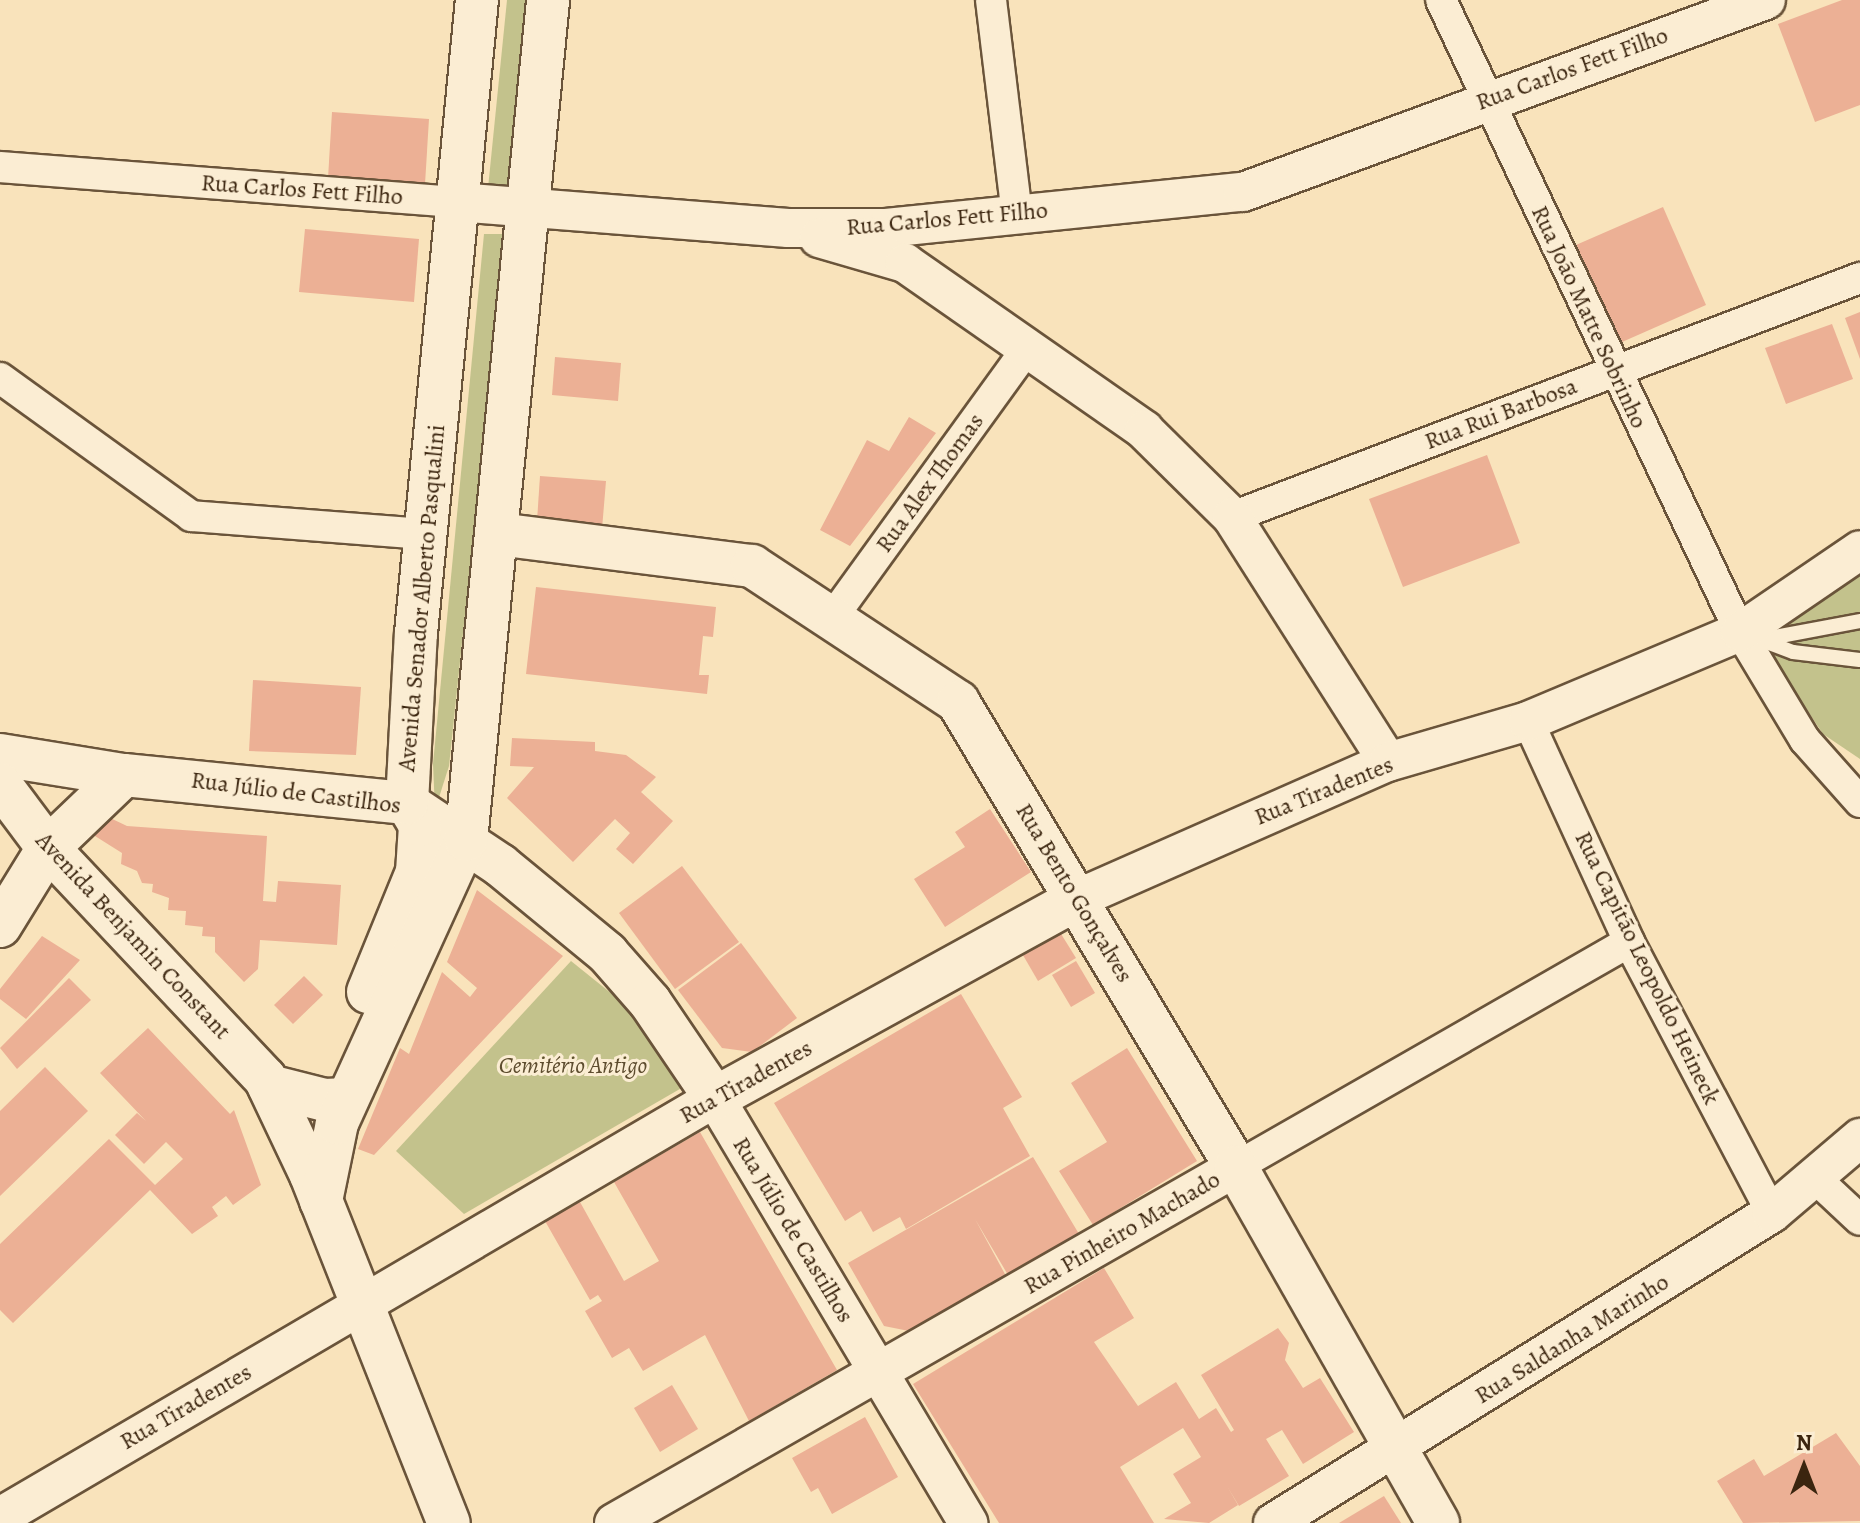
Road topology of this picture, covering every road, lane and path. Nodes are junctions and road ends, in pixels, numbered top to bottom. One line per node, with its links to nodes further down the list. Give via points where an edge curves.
1 (477, 0): 8 (main road, Avenida Senador Alberto Pasqualini)
2 (548, 0): 9 (main road, Avenida Senador Alberto Pasqualini)
3 (991, 0): 10 (street)
4 (1441, 0): 6 (street, Rua João Matte Sobrinho)
5 (1766, 0): 6 (street, Rua Carlos Fett Filho)
6 (1487, 99): 10 (street, Rua Carlos Fett Filho, via 1243,192); 14 (street, Rua João Matte Sobrinho)
7 (0, 167): 8 (street, Rua Carlos Fett Filho)
8 (457, 202): 9 (street, Rua Carlos Fett Filho); 17 (main road, Avenida Senador Alberto Pasqualini)
9 (528, 208): 11 (street, Rua Carlos Fett Filho, via 788,228); 18 (main road, Avenida Senador Alberto Pasqualini)
10 (1017, 214): 11 (street, Rua Carlos Fett Filho, via 970,219)
11 (906, 249): 13 (street, via 960,305)
12 (1860, 278): 14 (street, Rua Rui Barbosa)
13 (1028, 347): 16 (street, via 1144,430); 20 (street, Rua Alex Thomas)
14 (1612, 371): 16 (street, Rua Rui Barbosa); 22 (street, Rua João Matte Sobrinho)
15 (0, 378): 17 (street, via 191,516)
16 (1232, 517): 26 (street)
17 (425, 534): 30 (main road, Avenida Senador Alberto Pasqualini)
18 (498, 534): 20 (main road, Rua Bento Gonçalves, via 752,566); 31 (main road, Avenida Senador Alberto Pasqualini)
19 (1860, 550): 22 (street, Rua Tiradentes)
20 (832, 618): 33 (main road, Rua Bento Gonçalves, via 958,702)
21 (1860, 621): 22 (lane, via 1775,637)
22 (1740, 632): 23 (lane, via 1793,652); 24 (street, Rua Tiradentes); 29 (street, Rua João Matte Sobrinho, via 1805,740)
23 (1860, 660)
24 (1528, 721): 26 (street, Rua Tiradentes); 35 (street, Rua Capitão Leopoldo Heineck)
25 (0, 755): 27 (main road, Rua Júlio de Castilhos)
26 (1388, 762): 33 (street, Rua Tiradentes)
27 (124, 775): 30 (main road, Rua Júlio de Castilhos); 32 (main road)
28 (0, 784): 32 (main road, Avenida Benjamin Constant)
29 (1860, 802)
30 (407, 803): 31 (main road, Rua Júlio de Castilhos); 38 (main road, Avenida Senador Alberto Pasqualini, via 420,825 417,872)
31 (466, 840): 37 (main road, Rua Júlio de Castilhos, via 607,953 650,1002); 38 (main road, Avenida Senador Alberto Pasqualini)
32 (48, 848): 34 (main road); 36 (main road, Avenida Benjamin Constant)
33 (1079, 898): 37 (main road, Rua Tiradentes); 40 (main road, Rua Bento Gonçalves)
34 (0, 926)
35 (1629, 942): 40 (street, Rua Pinheiro Machado); 43 (street, Rua Capitão Leopoldo Heineck)
36 (269, 1086): 38 (main road); 42 (main road, Avenida Benjamin Constant)
37 (715, 1098): 45 (street, Rua Tiradentes); 46 (street, Rua Júlio de Castilhos)
38 (336, 1107): 42 (main road, Avenida Senador Alberto Pasqualini)
39 (1860, 1138): 41 (street, Rua Saldanha Marinho)
40 (1236, 1167): 46 (street, Rua Pinheiro Machado); 47 (main road, Rua Bento Gonçalves)
41 (1813, 1176): 43 (street, Rua Saldanha Marinho); 44 (street)
42 (316, 1188): 45 (main road, Avenida Benjamin Constant)
43 (1772, 1213): 47 (street, Rua Saldanha Marinho)
44 (1860, 1220)
45 (362, 1304): 48 (street, Rua Tiradentes); 49 (main road, Avenida Benjamin Constant)
46 (878, 1373): 50 (street, Rua Pinheiro Machado); 51 (street, Rua Júlio de Castilhos)
47 (1396, 1450): 52 (street, Rua Saldanha Marinho); 53 (main road, Rua Bento Gonçalves)
48 (0, 1517)
49 (449, 1523)
50 (614, 1523)
51 (968, 1523)
52 (1273, 1523)
53 (1438, 1523)

